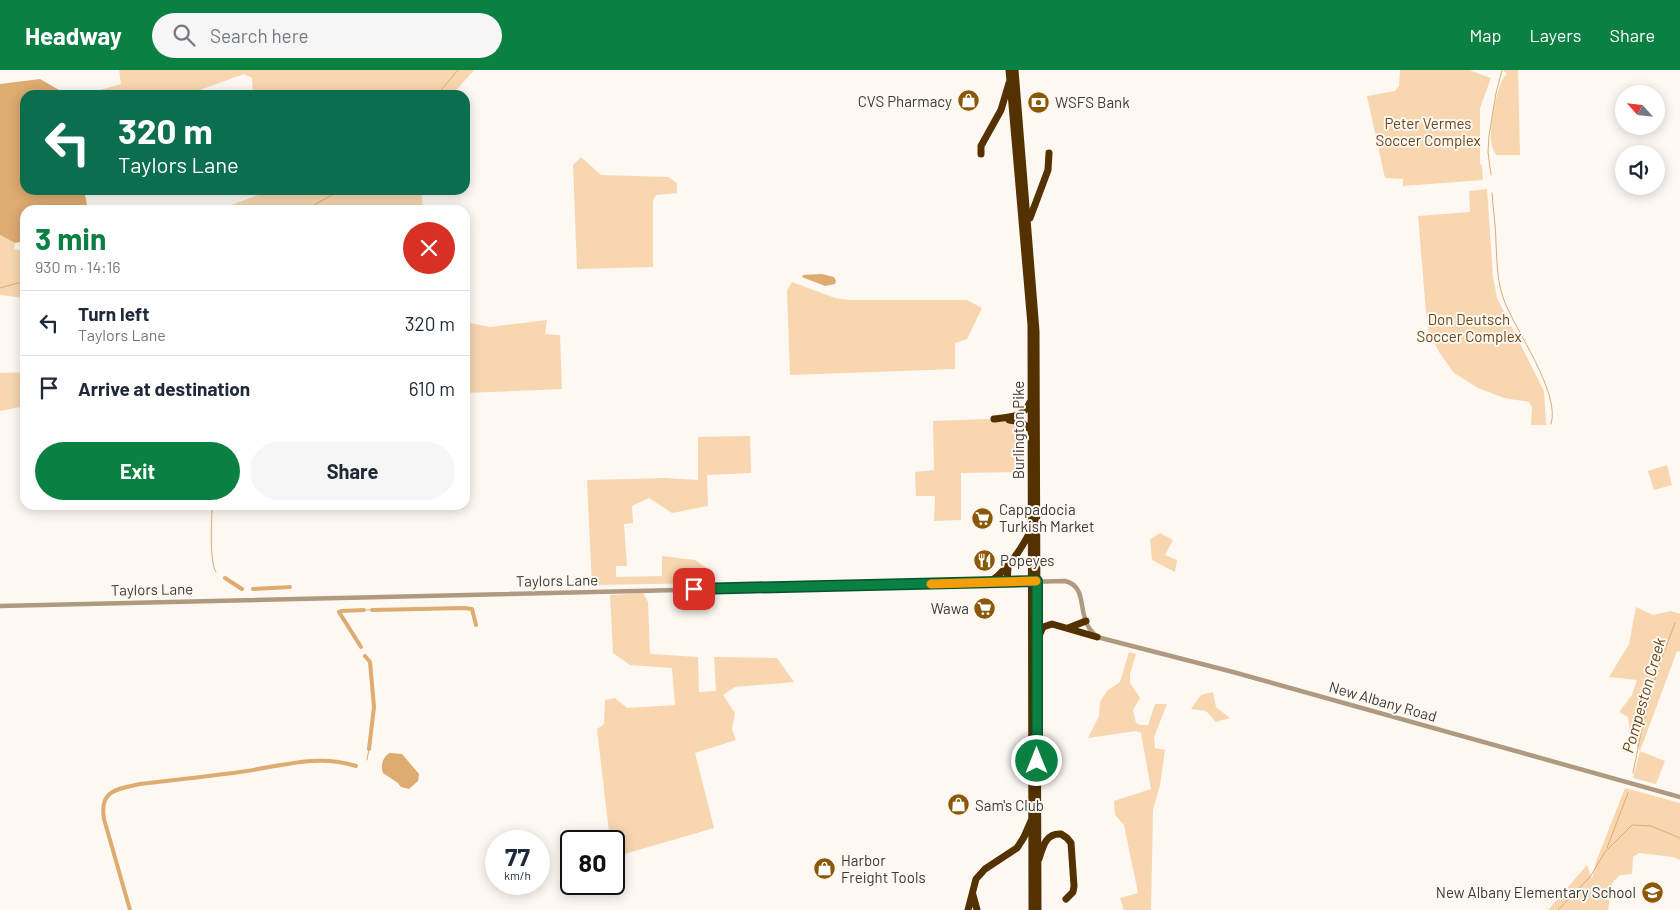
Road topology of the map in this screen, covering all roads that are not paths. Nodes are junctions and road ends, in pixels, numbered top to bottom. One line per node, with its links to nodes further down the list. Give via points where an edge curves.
1 (1015, 70): 5 (highway, Burlington Pike)
2 (1010, 74): 4 (highway, via 1001,110 980,146); 6 (highway, Burlington Pike, via 1030,308)
3 (1050, 153): 5 (highway, via 1048,170)
4 (981, 154)
5 (1028, 223): 10 (highway, Burlington Pike, via 1036,330)
6 (1032, 397): 7 (highway, Burlington Pike); 7 (highway, via 1021,414 994,419 1020,421)
7 (1031, 430): 8 (highway, Burlington Pike)
8 (1032, 527): 9 (highway, via 1024,545); 10 (highway, Burlington Pike)
9 (1008, 566): 11 (highway); 12 (highway)
10 (1035, 581): 12 (street, Taylors Lane); 14 (street, Taylors Lane, via 1071,582 1080,593); 17 (highway, Burlington Pike); 19 (highway, Burlington Pike)
11 (990, 582): 12 (street, Taylors Lane); 13 (street, Taylors Lane)
12 (1007, 582)
13 (0, 606)
14 (1086, 621): 15 (highway); 16 (street)
15 (1065, 628): 16 (highway); 17 (highway, via 1048,625)
16 (1097, 637): 18 (street, New Albany Road, via 1234,672)
17 (1038, 639): 20 (highway, Burlington Pike)
18 (1680, 797)
19 (1032, 816): 21 (highway, via 1017,848 980,873); 25 (highway, Burlington Pike)
20 (1037, 867): 22 (highway, via 1046,839 1056,834 1067,838 1071,843 1074,886); 26 (highway, Burlington Pike)
21 (972, 892): 23 (highway); 24 (highway)
22 (1066, 899)
23 (968, 910)
24 (977, 910)
25 (1032, 910)
26 (1038, 910)

